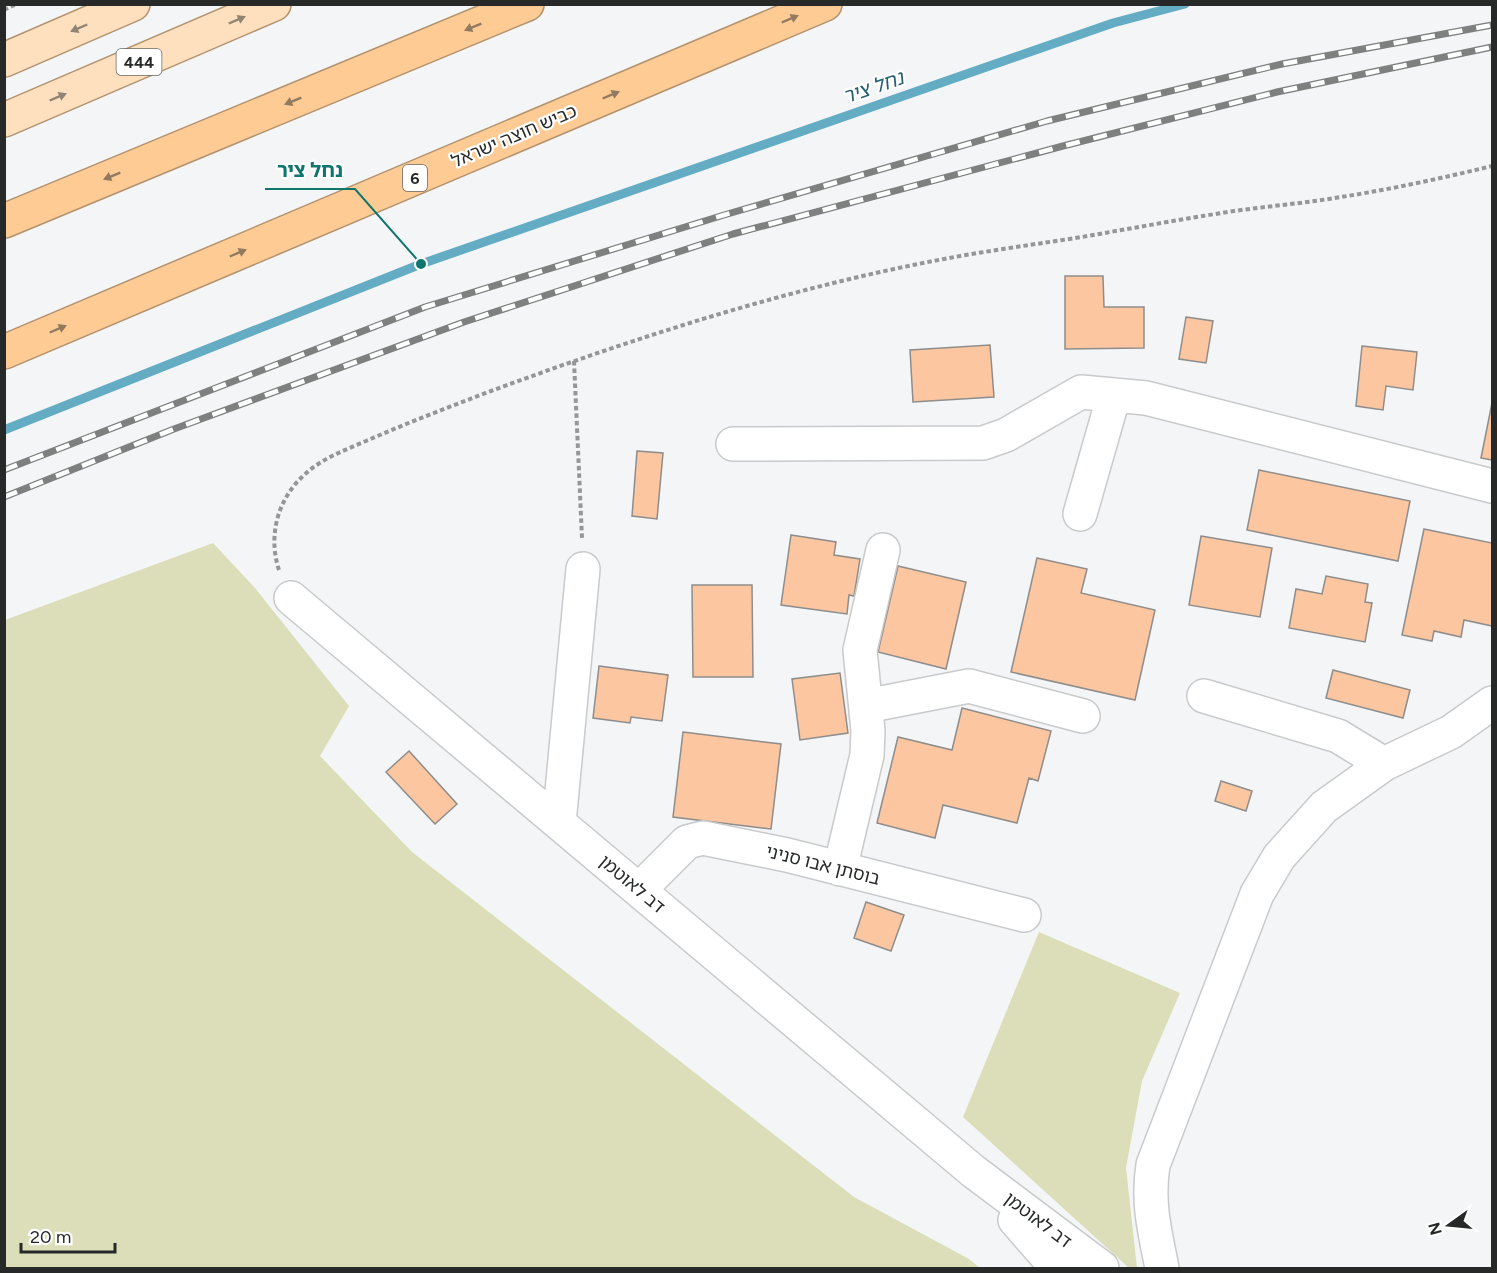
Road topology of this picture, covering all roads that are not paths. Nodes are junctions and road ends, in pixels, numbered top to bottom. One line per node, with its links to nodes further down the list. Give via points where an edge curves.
1 (133, 4): 5 (main road, one-way to 5)
2 (274, 4): 6 (main road, 444, one-way to 2)
3 (527, 4): 7 (highway, one-way to 7)
4 (825, 4): 8 (highway, כביש חוצה ישראל / 6, one-way to 4)
5 (4, 60)
6 (4, 120)
7 (4, 221)
8 (4, 352)
9 (1114, 395): 10 (street, via 1081,392 1006,435 983,443); 11 (street, via 1146,398); 12 (street)
10 (733, 444)
11 (1492, 486)
12 (1080, 513)
13 (883, 550): 18 (street, via 860,650)
14 (583, 569): 21 (street)
15 (291, 598): 21 (street, דב לאוטמן)
16 (1204, 696): 20 (street, via 1338,736)
17 (1492, 703): 20 (street, via 1451,732)
18 (866, 706): 19 (street, via 969,686); 22 (street, via 867,755)
19 (1083, 716)
20 (1384, 764): 28 (street, via 1324,807 1279,857 1257,894 1153,1165 1151,1212)
21 (559, 823): 23 (street, דב לאוטמן)
22 (840, 868): 23 (street, בוסתן אבו סניני, via 704,838 687,842); 24 (street, בוסתן אבו סניני)
23 (639, 890): 25 (street, דב לאוטמן)
24 (1024, 915)
25 (973, 1171): 26 (street, דב לאוטמן); 27 (street, דב לאוטמן)
26 (1057, 1269)
27 (1102, 1269)
28 (1162, 1269)

